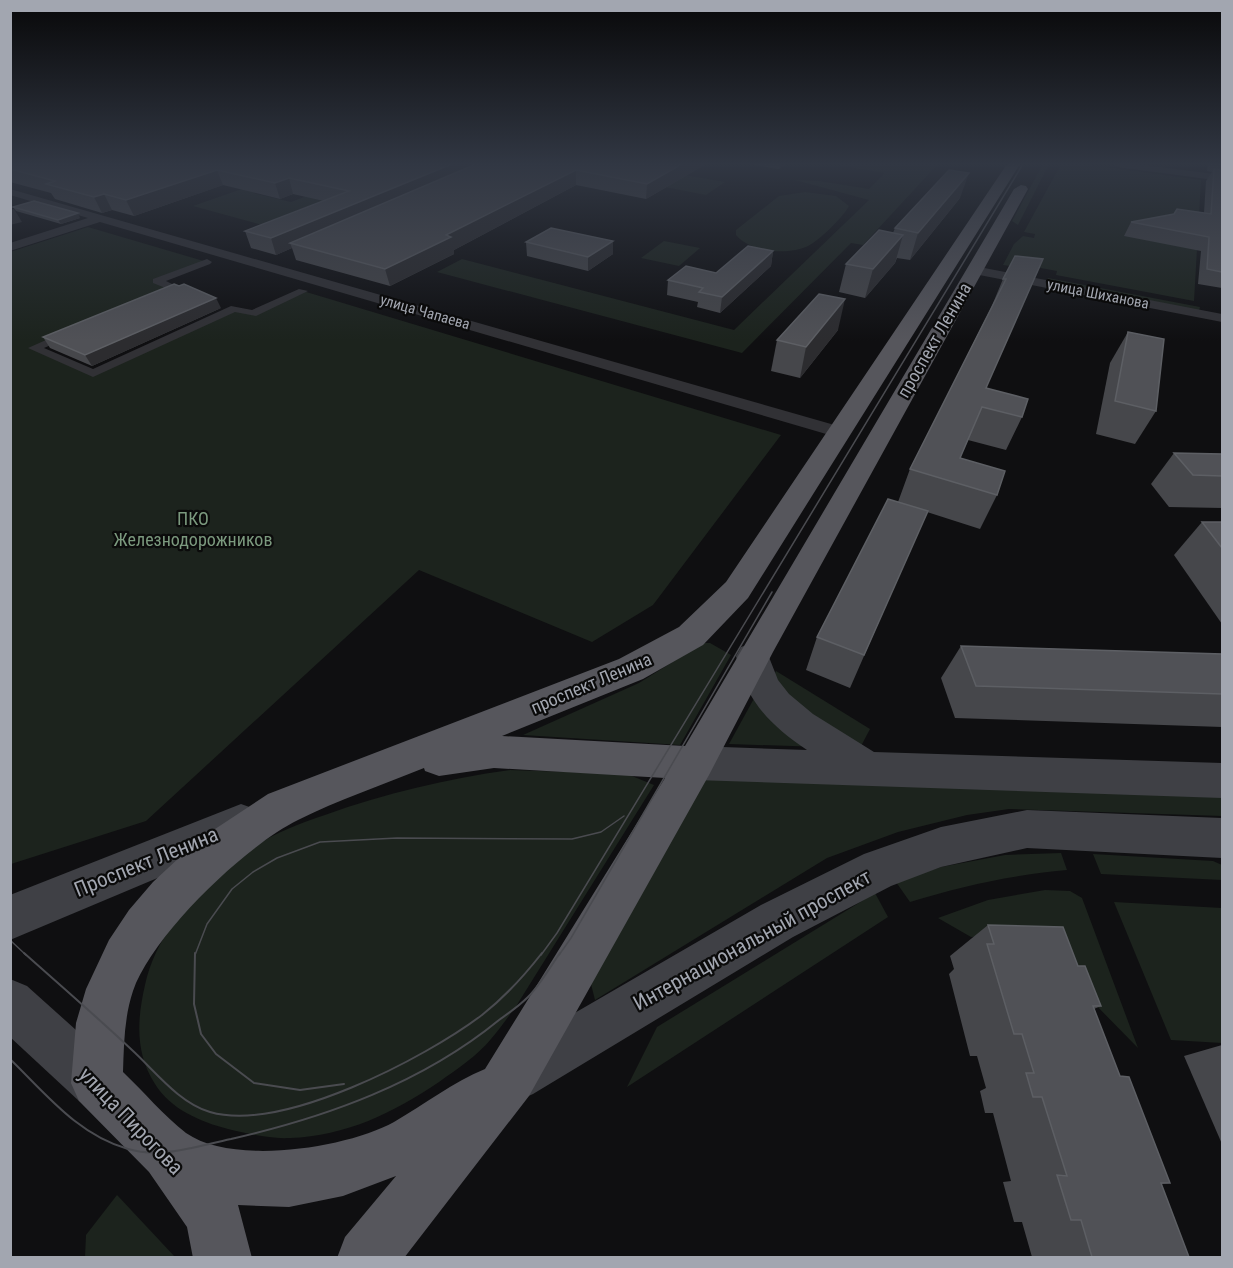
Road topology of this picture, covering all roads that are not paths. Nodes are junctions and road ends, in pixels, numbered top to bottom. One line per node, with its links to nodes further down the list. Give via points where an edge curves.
1 (84, 223): 5 (street)
2 (118, 223): 8 (street, улица Чапаева)
3 (974, 223): 14 (highway, проспект Ленина)
4 (1002, 223): 9 (highway, проспект Ленина)
5 (10, 247)
6 (285, 259): 8 (street)
7 (207, 262): 11 (street, via 157,281 177,289)
8 (267, 266): 14 (street, улица Чапаева)
9 (974, 270): 12 (street, улица Шиханова); 15 (highway, проспект Ленина)
10 (303, 291): 13 (street, via 252,314 235,308 93,373 34,348)
11 (156, 297)
12 (1222, 318)
13 (75, 331)
14 (838, 432): 15 (highway); 18 (highway, проспект Ленина, via 736,590 692,636 631,669)
15 (876, 442): 16 (highway, проспект Ленина)
16 (753, 656): 17 (highway, проспект Ленина); 19 (main road, via 768,696 781,709)
17 (694, 763): 18 (highway, via 494,752); 19 (main road); 25 (highway, проспект Ленина)
18 (393, 764): 21 (highway, проспект Ленина)
19 (866, 768): 20 (main road)
20 (1222, 782)
21 (282, 807): 23 (main road, Проспект Ленина); 26 (highway, проспект Ленина, via 240,833 198,867 161,906 133,944 113,981 101,1022)
22 (1222, 838): 25 (main road, Интернациональный проспект, via 1027,830 941,847 879,869 777,921)
23 (10, 918)
24 (10, 1003): 26 (main road, улица Пирогова)
25 (511, 1078): 27 (highway, via 407,1145 343,1168 290,1179 224,1177); 29 (highway)
26 (97, 1083): 27 (highway, улица Пирогова)
27 (168, 1153): 28 (highway, улица Пирогова, via 213,1215)
28 (224, 1257)
29 (366, 1257)

